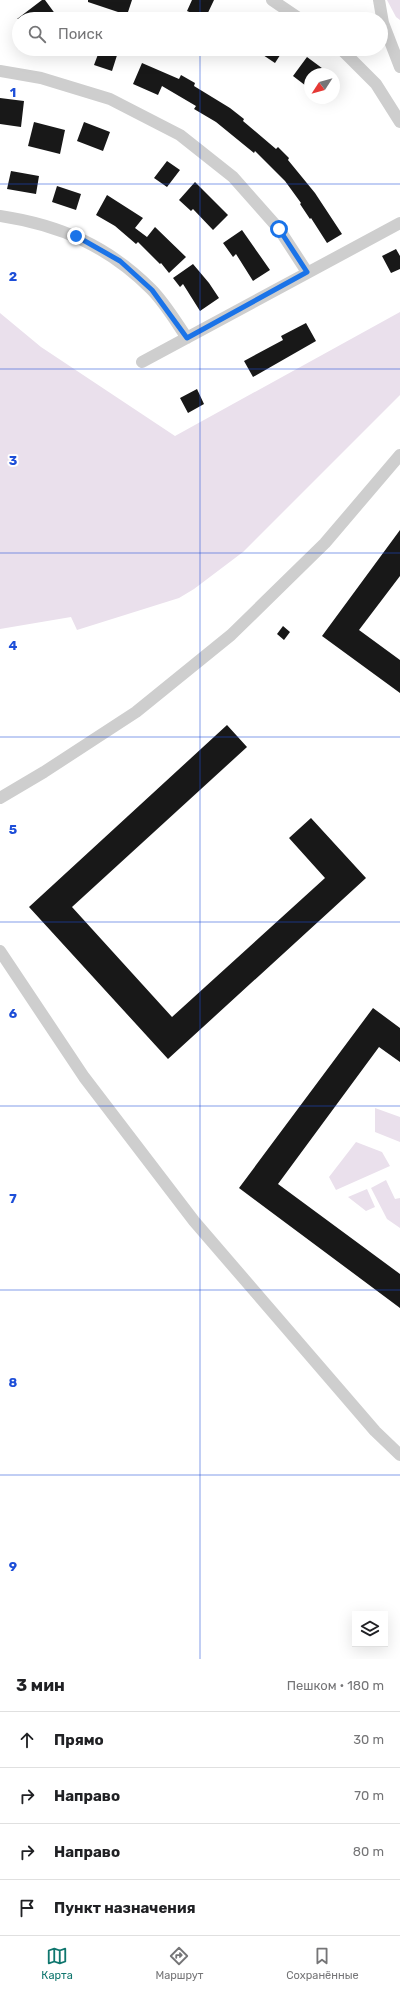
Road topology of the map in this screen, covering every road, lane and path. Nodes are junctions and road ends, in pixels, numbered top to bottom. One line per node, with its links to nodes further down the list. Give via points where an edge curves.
1 (272, 0): 3 (street)
2 (379, 0): 4 (street)
3 (290, 12)
4 (381, 12)
5 (388, 36): 7 (street)
6 (348, 56): 9 (street, via 376,84)
7 (400, 67)
8 (0, 71): 12 (street, via 41,78 110,99 180,136 233,177 279,229)
9 (400, 122)
10 (0, 216): 13 (street, via 31,221 76,236 120,261 152,290)
11 (400, 223): 12 (street)
12 (307, 272): 13 (street)
13 (187, 338): 14 (street)
14 (142, 362)
15 (400, 455): 16 (street, via 325,543 231,635 136,712)
16 (0, 798)
17 (0, 951): 18 (street, via 84,1077 194,1221 375,1431)
18 (400, 1455)

